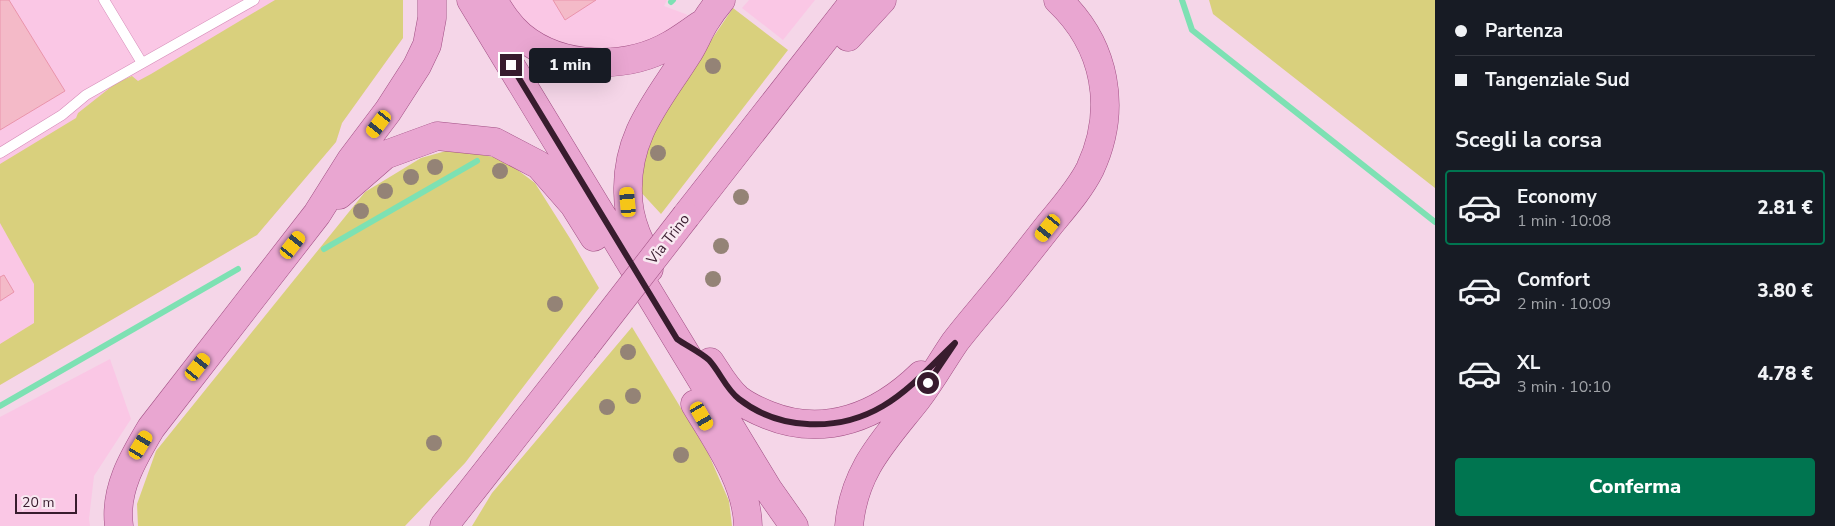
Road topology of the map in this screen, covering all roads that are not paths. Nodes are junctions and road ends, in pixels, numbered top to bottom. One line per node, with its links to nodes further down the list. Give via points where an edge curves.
1 (104, 0): 10 (lane)
2 (254, 0): 10 (lane)
3 (432, 0): 13 (main road, via 427,45 417,66)
4 (471, 0): 14 (main road)
5 (493, 0): 9 (main road, via 509,24 523,37 564,58 587,62 631,60 649,54 670,45)
6 (855, 0): 11 (main road, Via Trino)
7 (882, 0): 11 (main road, via 856,26 809,86)
8 (1058, 0): 16 (main road, via 1083,29 1096,54 1104,81 1101,140 1089,170 1071,199)
9 (713, 11): 14 (main road, via 688,55 657,99 633,148 627,192 629,212 648,259)
10 (142, 63): 12 (lane, via 86,95 62,115)
11 (778, 99): 17 (main road, Via Trino, bridge)
12 (0, 153)
13 (317, 214): 14 (main road, via 386,156 437,136 495,142 539,165 574,205 613,268); 18 (main road, via 151,428 131,462 121,492)
14 (650, 293): 15 (main road)
15 (677, 339): 16 (main road, via 709,361 738,398 755,410 809,425 835,424 883,406 910,386); 19 (main road, via 685,386 728,461 741,491); 20 (main road)
16 (955, 343): 21 (main road, via 875,452 856,488)
17 (444, 525)
18 (119, 526)
19 (748, 526)
20 (794, 526)
21 (849, 526)

